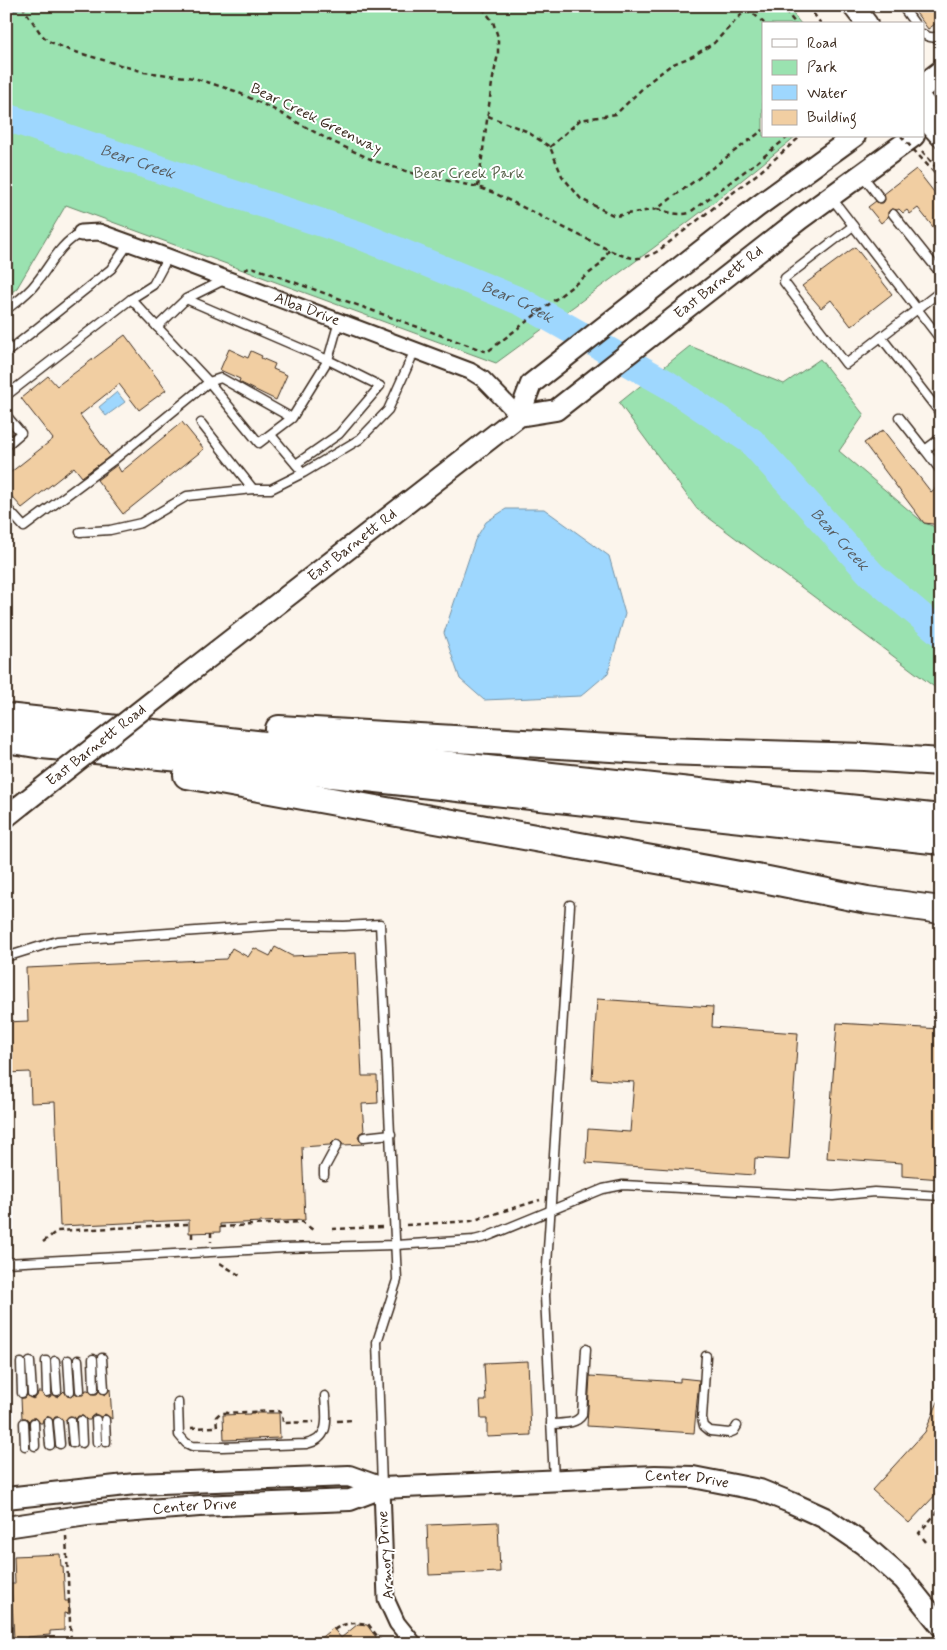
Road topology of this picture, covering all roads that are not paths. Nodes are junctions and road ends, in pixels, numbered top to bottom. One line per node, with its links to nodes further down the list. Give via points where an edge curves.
1 (853, 6): 3 (main road)
2 (902, 6): 4 (lane)
3 (865, 22)
4 (914, 22)
5 (941, 34): 6 (lane, via 933,38)
6 (924, 35)
7 (941, 72): 8 (main road)
8 (924, 85)
9 (924, 93): 10 (main road)
10 (941, 102)
11 (852, 138): 39 (main road, via 757,207 531,384)
12 (911, 138): 13 (main road, East Barnett Rd)
13 (862, 175): 14 (main road, East Barnett Rd); 15 (lane)
14 (831, 197): 17 (lane); 39 (main road, East Barnett Rd, via 556,410)
15 (880, 198)
16 (892, 214): 21 (lane)
17 (853, 226): 27 (lane); 30 (lane, via 784,278 784,282 846,364)
18 (81, 233): 19 (street, Alba Drive, via 99,232); 26 (lane, via 64,244 36,283)
19 (130, 243): 20 (street, Alba Drive); 33 (lane, via 111,269)
20 (168, 256): 22 (street, Alba Drive); 24 (lane, via 153,285)
21 (941, 274)
22 (227, 278): 25 (lane); 28 (street, Alba Drive)
23 (941, 292): 27 (lane)
24 (131, 299): 29 (lane); 36 (lane, via 7,395)
25 (186, 299): 29 (lane); 34 (lane)
26 (6, 310)
27 (917, 310): 30 (lane); 31 (lane)
28 (339, 321): 32 (street, Alba Drive); 34 (lane)
29 (157, 327): 35 (lane)
30 (881, 337): 38 (lane)
31 (941, 340)
32 (415, 350): 39 (street, Alba Drive, via 483,379); 49 (lane, via 388,410 360,439)
33 (6, 352)
34 (328, 360): 41 (lane); 47 (lane, via 380,386 339,434)
35 (209, 382): 41 (lane, via 221,378); 43 (lane, via 259,443); 51 (lane, via 115,460 24,527)
36 (6, 401)
37 (6, 414): 45 (lane, via 21,433)
38 (941, 414)
39 (519, 416): 53 (main road, East Barnett Rd)
40 (899, 417): 46 (lane)
41 (292, 418): 43 (lane)
42 (201, 423): 50 (lane)
43 (271, 435): 47 (lane)
44 (941, 438): 46 (lane)
45 (6, 446)
46 (925, 450): 48 (lane)
47 (296, 464): 49 (lane)
48 (941, 471)
49 (303, 473): 50 (lane, via 271,489)
50 (253, 489): 52 (lane, via 187,496 141,523)
51 (6, 507)
52 (80, 532)
53 (186, 675): 59 (main road, East Barnett Road, bridge)
54 (6, 716): 55 (highway)
55 (71, 723): 58 (highway, via 244,727 664,751); 60 (highway)
56 (6, 739): 57 (highway)
57 (42, 745): 61 (highway); 63 (highway, via 156,769 867,900)
58 (941, 762)
59 (13, 811)
60 (941, 818)
61 (941, 841)
62 (570, 905): 70 (lane)
63 (941, 910)
64 (6, 957): 65 (lane, via 57,941 280,925 380,924)
65 (391, 1134): 66 (lane); 71 (lane)
66 (364, 1138)
67 (337, 1145): 68 (lane)
68 (324, 1175)
69 (941, 1196): 70 (lane, via 874,1192 833,1196 623,1185 603,1189)
70 (551, 1210): 71 (lane, via 474,1240); 101 (lane, via 545,1296)
71 (396, 1245): 72 (lane); 112 (lane, via 396,1287 377,1342)
72 (6, 1263)
73 (586, 1348): 101 (lane, via 582,1415 574,1422)
74 (706, 1356): 102 (lane, via 704,1426 710,1431 729,1433)
75 (102, 1358): 83 (lane)
76 (93, 1359): 85 (lane)
77 (68, 1360): 87 (lane)
78 (78, 1360): 84 (lane)
79 (46, 1361): 88 (lane)
80 (55, 1361): 86 (lane)
81 (21, 1362): 89 (lane)
82 (30, 1362): 90 (lane)
83 (104, 1389)
84 (80, 1390)
85 (94, 1390)
86 (57, 1391)
87 (70, 1391)
88 (47, 1392)
89 (22, 1393)
90 (32, 1393)
91 (325, 1396): 92 (lane, via 326,1427 317,1441 306,1444 192,1446 186,1444 179,1434)
92 (178, 1402)
93 (81, 1420): 106 (lane)
94 (96, 1420): 103 (lane)
95 (105, 1420): 104 (lane)
96 (71, 1421): 105 (lane)
97 (48, 1422): 108 (lane)
98 (58, 1422): 107 (lane)
99 (24, 1423): 109 (lane)
100 (34, 1423): 110 (lane)
101 (551, 1424): 111 (lane)
102 (737, 1426)
103 (97, 1442)
104 (106, 1442)
105 (73, 1443)
106 (82, 1443)
107 (60, 1444)
108 (50, 1445)
109 (25, 1446)
110 (35, 1446)
111 (554, 1480): 112 (main road, Center Drive); 115 (main road, Center Drive, via 694,1476 760,1490 825,1518 864,1544 904,1580)
112 (382, 1488): 113 (main road, Center Drive, via 349,1476 135,1484); 114 (main road, Center Drive, via 350,1500 199,1506); 116 (street, Armory Drive, via 386,1599 397,1623)
113 (6, 1498)
114 (6, 1527)
115 (941, 1626)
116 (414, 1644)

